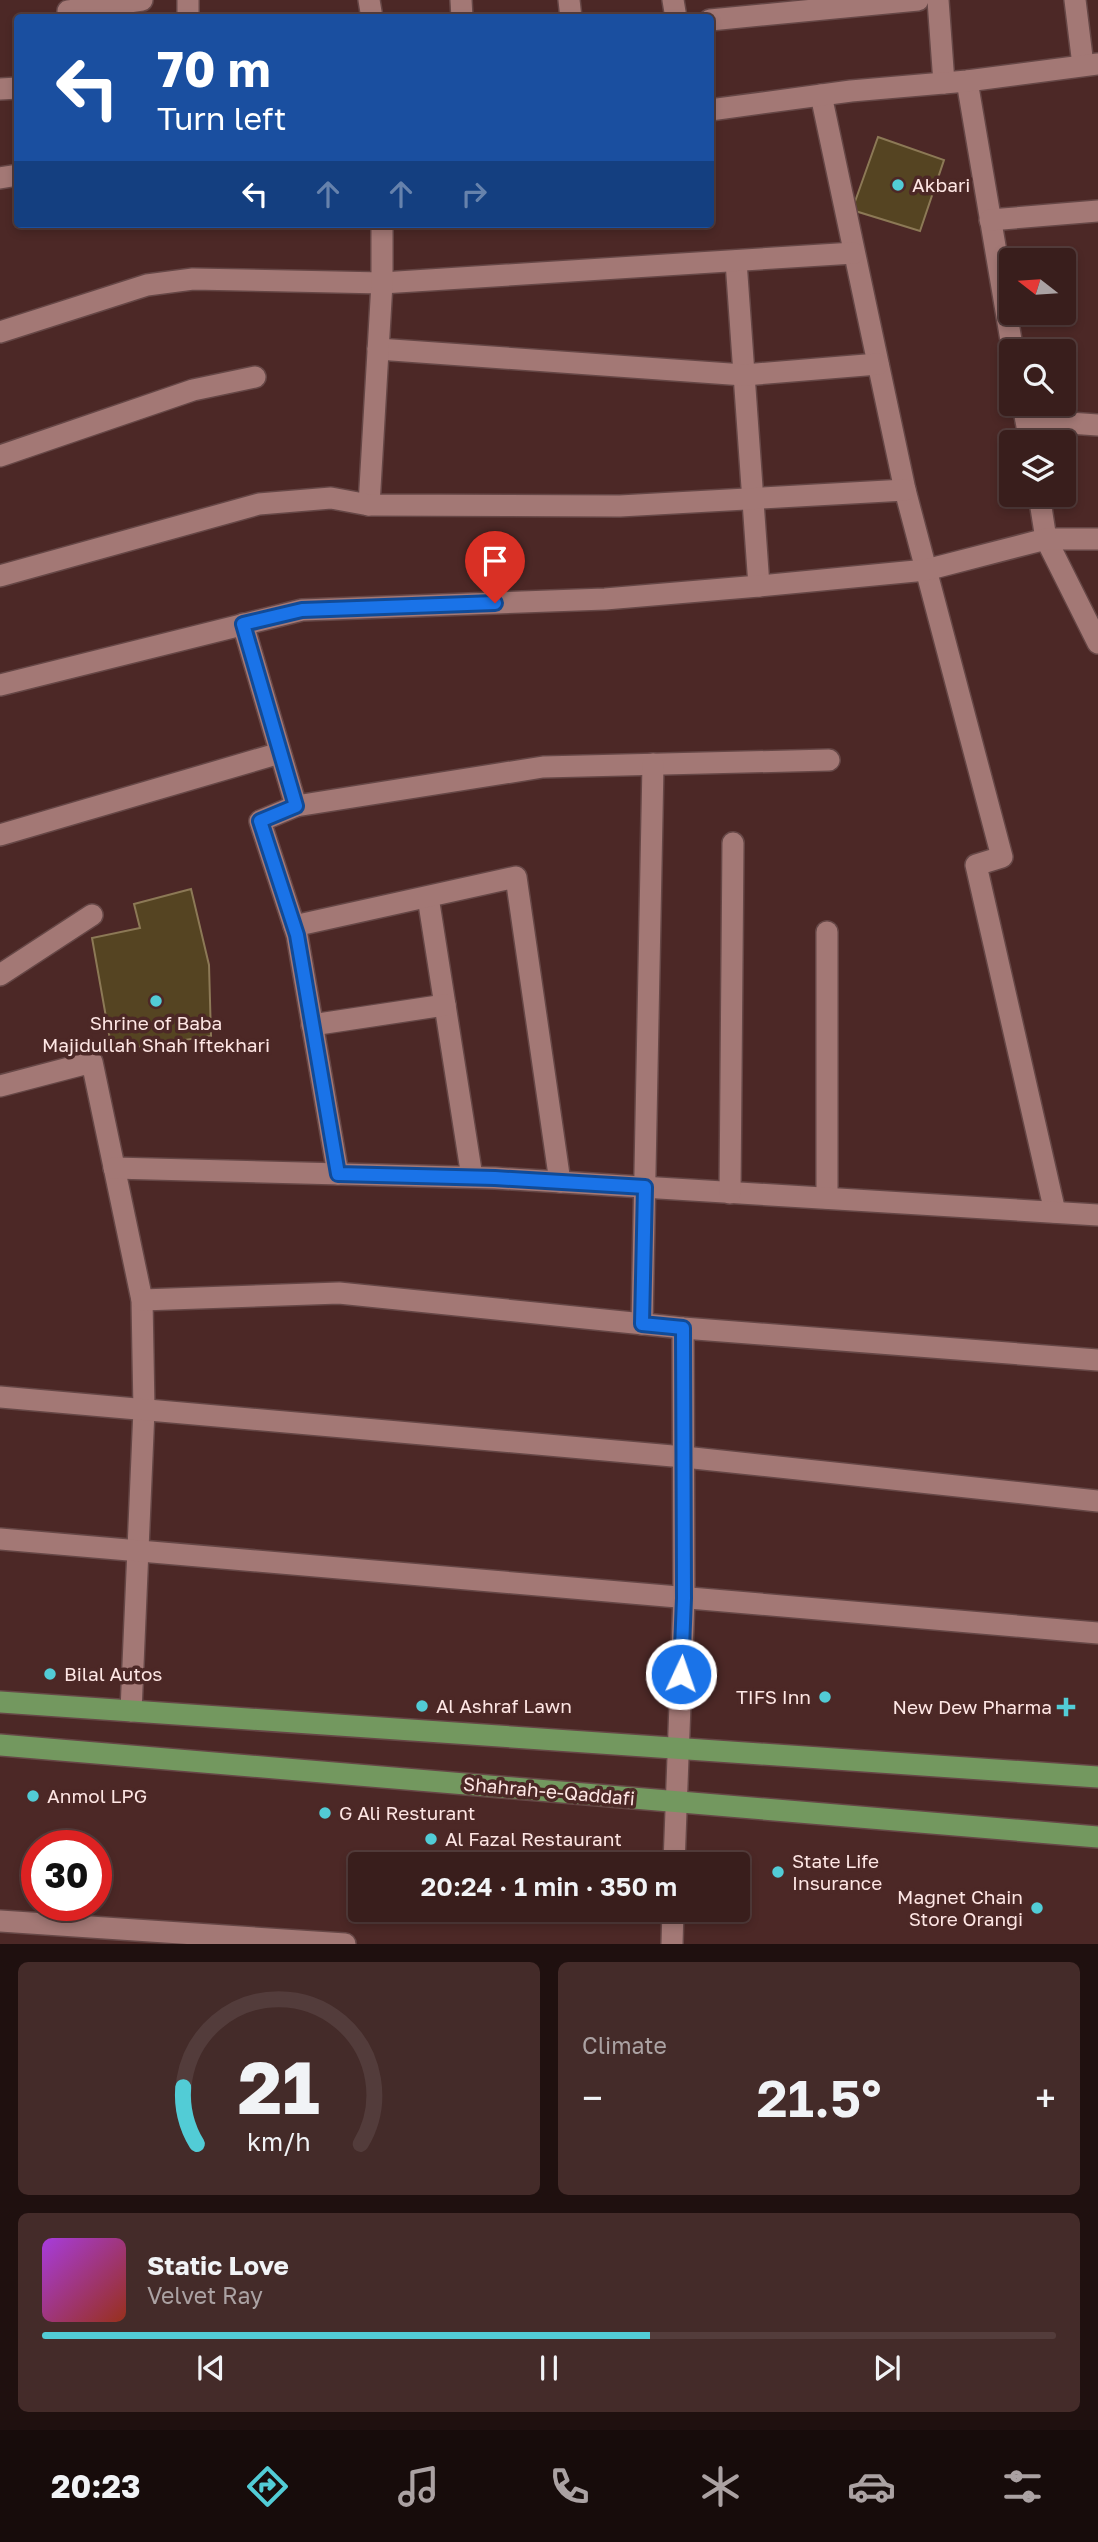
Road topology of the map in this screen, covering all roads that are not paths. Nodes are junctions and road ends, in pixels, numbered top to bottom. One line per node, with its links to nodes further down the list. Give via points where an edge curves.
1 (142, 0): 6 (street)
2 (918, 0): 5 (street)
3 (938, 0): 10 (street)
4 (1075, 0): 8 (street)
5 (793, 6): 7 (street)
6 (68, 9)
7 (714, 19)
8 (1090, 65): 9 (street)
9 (967, 81): 10 (street); 14 (street)
10 (944, 83): 11 (street)
11 (821, 95): 12 (street); 16 (street)
12 (714, 109)
13 (1098, 211): 14 (street)
14 (990, 220): 20 (street)
15 (382, 228): 18 (street)
16 (854, 253): 17 (street); 22 (street)
17 (736, 261): 18 (street); 23 (street)
18 (382, 283): 19 (street, via 193,279 147,285); 21 (street)
19 (0, 332)
20 (1011, 339)
21 (378, 349): 23 (street); 30 (street)
22 (878, 364): 23 (street); 28 (street)
23 (744, 375): 29 (street)
24 (255, 377): 27 (street, via 193,390)
25 (1047, 416): 26 (street)
26 (1098, 425)
27 (0, 456)
28 (905, 490): 29 (street); 34 (street)
29 (753, 499): 30 (street, via 620,506); 36 (street)
30 (369, 505): 35 (street, via 331,498 259,504)
31 (1041, 507): 32 (street)
32 (1045, 539): 33 (street); 34 (street); 38 (street)
33 (1098, 539)
34 (926, 570): 36 (street); 61 (street, via 1002,857 976,865)
35 (0, 576)
36 (759, 586): 37 (street, via 605,599 302,610)
37 (243, 624): 39 (street); 40 (street)
38 (1098, 643)
39 (0, 685)
40 (280, 753): 43 (street); 44 (street)
41 (829, 760): 42 (street)
42 (653, 764): 43 (street, via 543,767); 58 (street)
43 (296, 806): 48 (street, via 260,821)
44 (0, 835)
45 (733, 843): 59 (street)
46 (428, 897): 48 (street); 51 (street); 57 (street, via 516,877)
47 (92, 915): 50 (street)
48 (294, 926): 52 (street)
49 (827, 932): 60 (street)
50 (0, 975)
51 (445, 1005): 52 (street); 56 (street)
52 (313, 1025): 55 (street)
53 (0, 1086): 54 (street, via 92,1062)
54 (114, 1168): 55 (street); 63 (street)
55 (338, 1174): 56 (street)
56 (472, 1177): 57 (street)
57 (560, 1182): 58 (street)
58 (645, 1187): 59 (street); 64 (street)
59 (730, 1193): 60 (street)
60 (827, 1198): 61 (street)
61 (1055, 1212): 62 (street)
62 (1098, 1215)
63 (142, 1300): 64 (street, via 339,1293); 68 (street)
64 (642, 1324): 65 (street)
65 (683, 1328): 66 (street); 69 (street)
66 (1098, 1360)
67 (0, 1397): 68 (street)
68 (144, 1410): 69 (street); 72 (street)
69 (684, 1457): 70 (street); 73 (street)
70 (1098, 1501)
71 (0, 1539): 72 (street)
72 (139, 1551): 73 (street); 76 (street)
73 (684, 1598): 74 (street); 78 (street)
74 (1098, 1633)
75 (0, 1702): 76 (main road)
76 (131, 1711): 78 (main road)
77 (0, 1745): 80 (main road, Shahrah-e-Qaddafi)
78 (678, 1749): 79 (main road); 80 (street)
79 (1098, 1777)
80 (675, 1802): 81 (main road, Shahrah-e-Qaddafi); 82 (street)
81 (1098, 1837)
82 (674, 1852)
83 (0, 1920): 85 (street)
84 (673, 1922): 86 (street)
85 (345, 1944)
86 (672, 1944)

